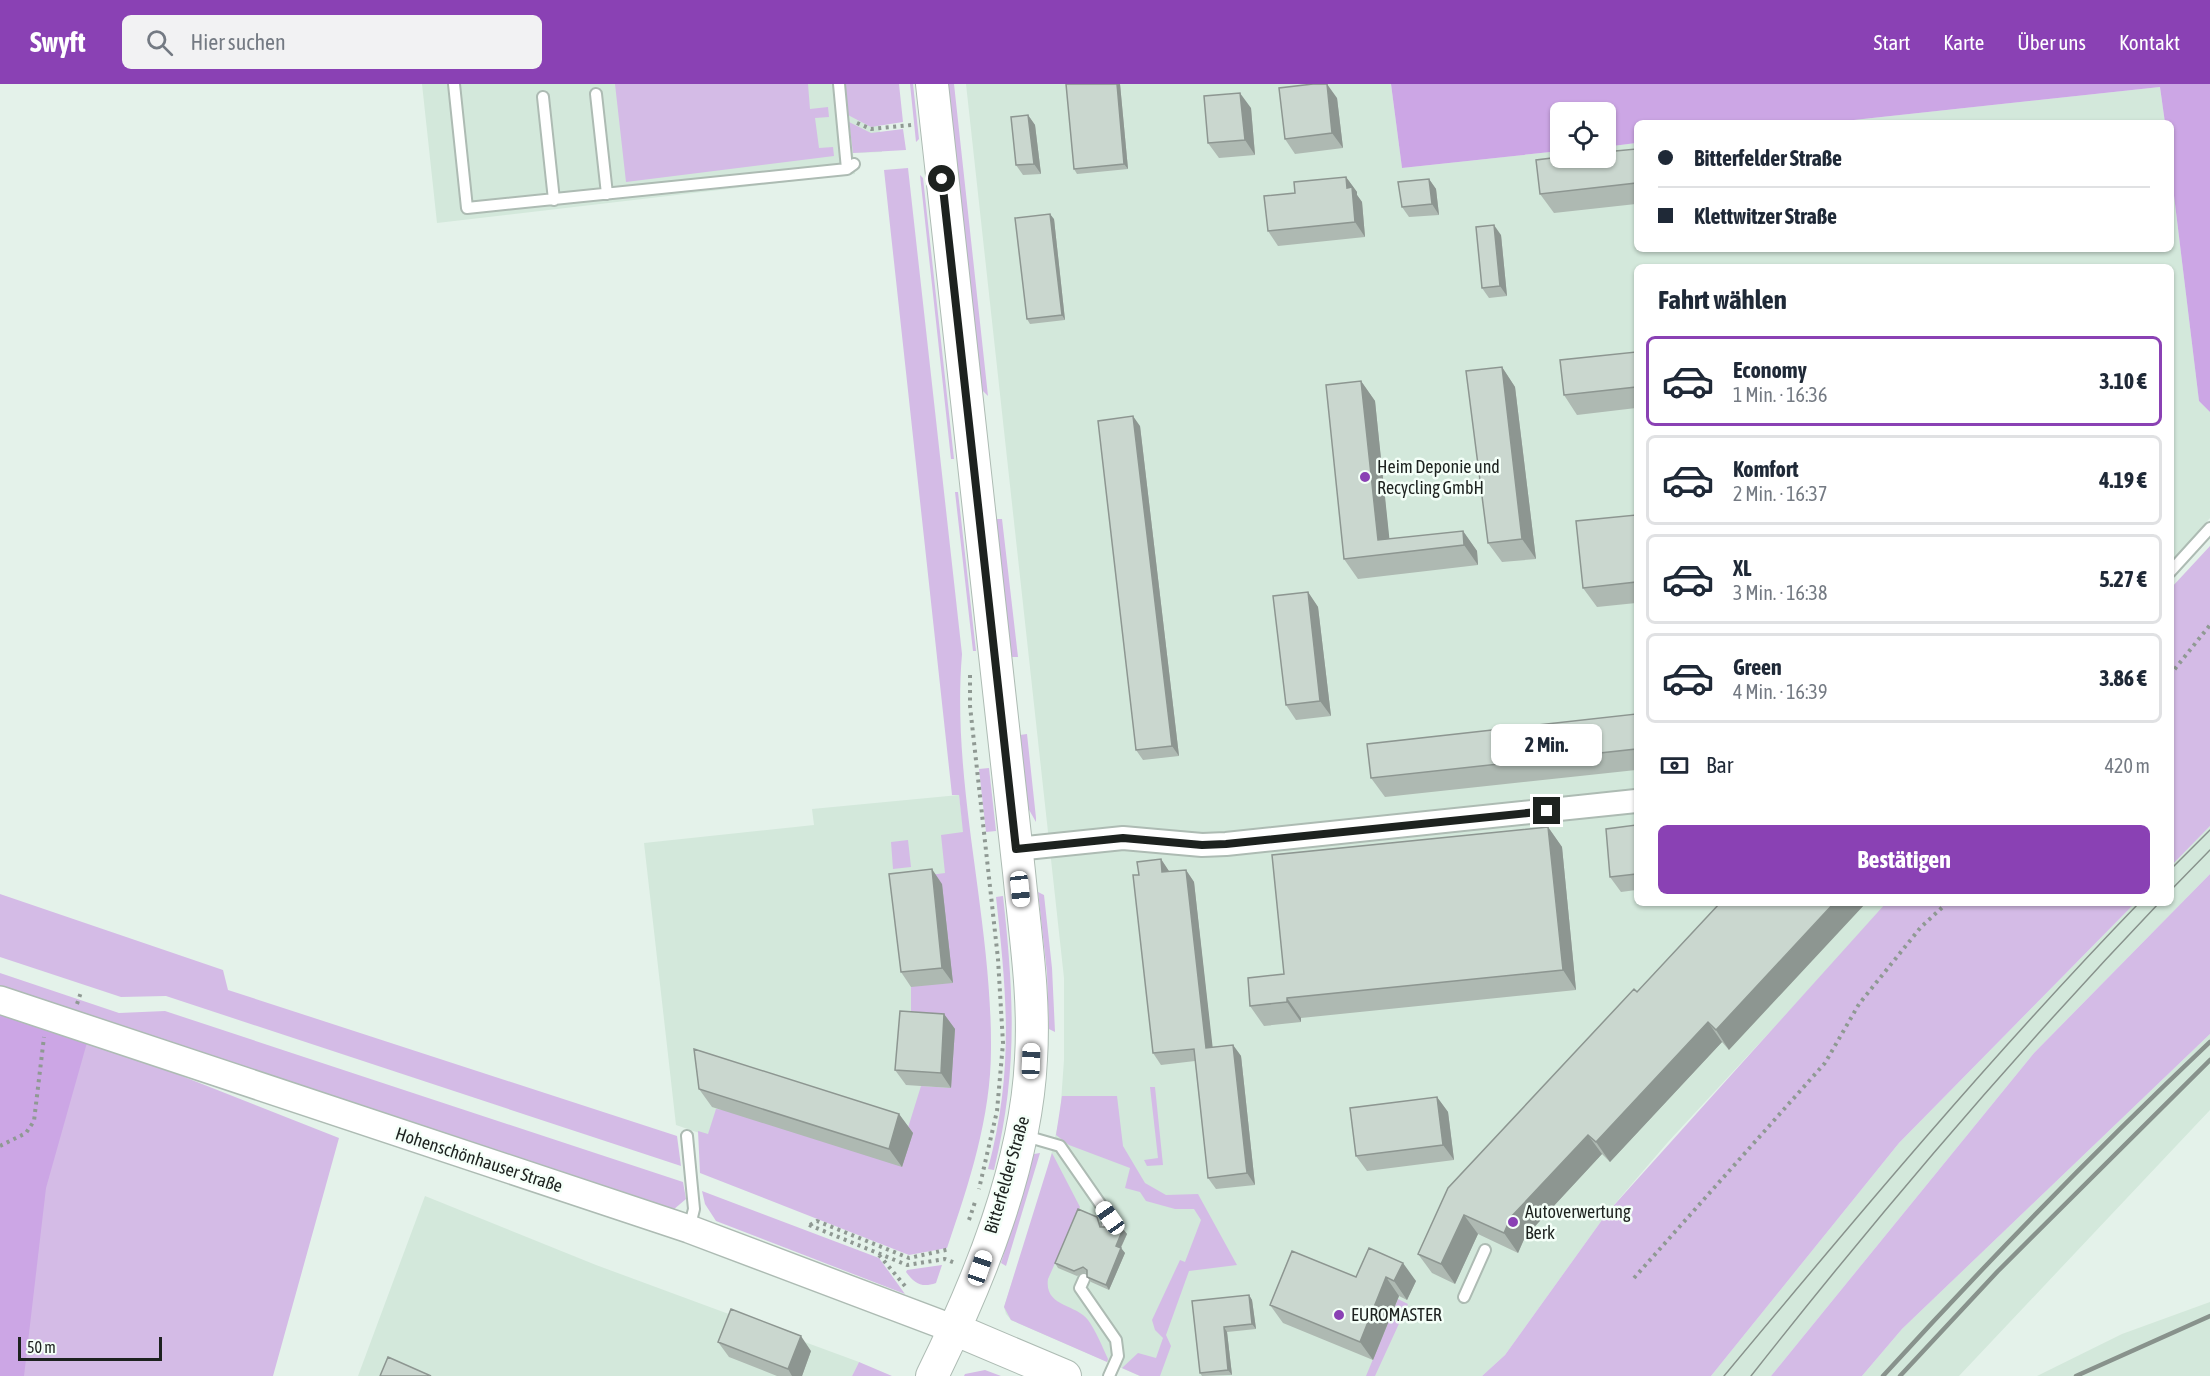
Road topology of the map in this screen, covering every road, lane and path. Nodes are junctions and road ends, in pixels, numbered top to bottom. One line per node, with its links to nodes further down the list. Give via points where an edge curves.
1 (454, 84): 9 (lane, via 467,208)
2 (839, 84): 6 (lane)
3 (932, 84): 19 (main road, Bitterfelder Straße)
4 (596, 94): 8 (lane)
5 (543, 97): 9 (lane)
6 (842, 116): 7 (path, via 871,129); 8 (lane, via 850,167)
7 (912, 125)
8 (607, 194): 9 (lane)
9 (554, 200)
10 (2210, 528): 11 (lane)
11 (2174, 568)
12 (2210, 626): 13 (path)
13 (2174, 670)
14 (970, 672): 17 (path)
15 (982, 763): 17 (path)
16 (969, 764): 17 (path)
17 (976, 764): 28 (path, via 1000,989 1002,1068 980,1188)
18 (1634, 801): 19 (street, via 1226,844 1123,838)
19 (1016, 849): 23 (main road, Bitterfelder Straße, via 1032,1018 1029,1085)
20 (1944, 906): 33 (path, via 1921,927 1858,1004 1825,1064)
21 (0, 1000): 22 (street, Hohenschönhauser Straße)
22 (54, 1018): 25 (path, via 45,1032 34,1121 26,1133); 27 (street, Hohenschönhauser Straße)
23 (1021, 1134): 26 (lane, via 1060,1146 1110,1218); 37 (main road, Bitterfelder Straße, via 980,1268)
24 (687, 1137): 27 (lane, via 694,1209)
25 (0, 1146)
26 (1107, 1225)
27 (689, 1229): 37 (street, Hohenschönhauser Straße)
28 (966, 1231)
29 (950, 1249): 32 (path, via 909,1258 817,1221 809,1225)
30 (1485, 1250): 36 (lane)
31 (958, 1252): 32 (path, via 955,1263 945,1259 907,1265)
32 (879, 1254): 35 (path)
33 (1634, 1278)
34 (1084, 1279): 40 (lane, via 1080,1288 1116,1340 1118,1356)
35 (910, 1292)
36 (1464, 1297)
37 (954, 1329): 38 (main road, Bitterfelder Straße); 39 (main road)
38 (932, 1376)
39 (1065, 1376)
40 (1109, 1376)

